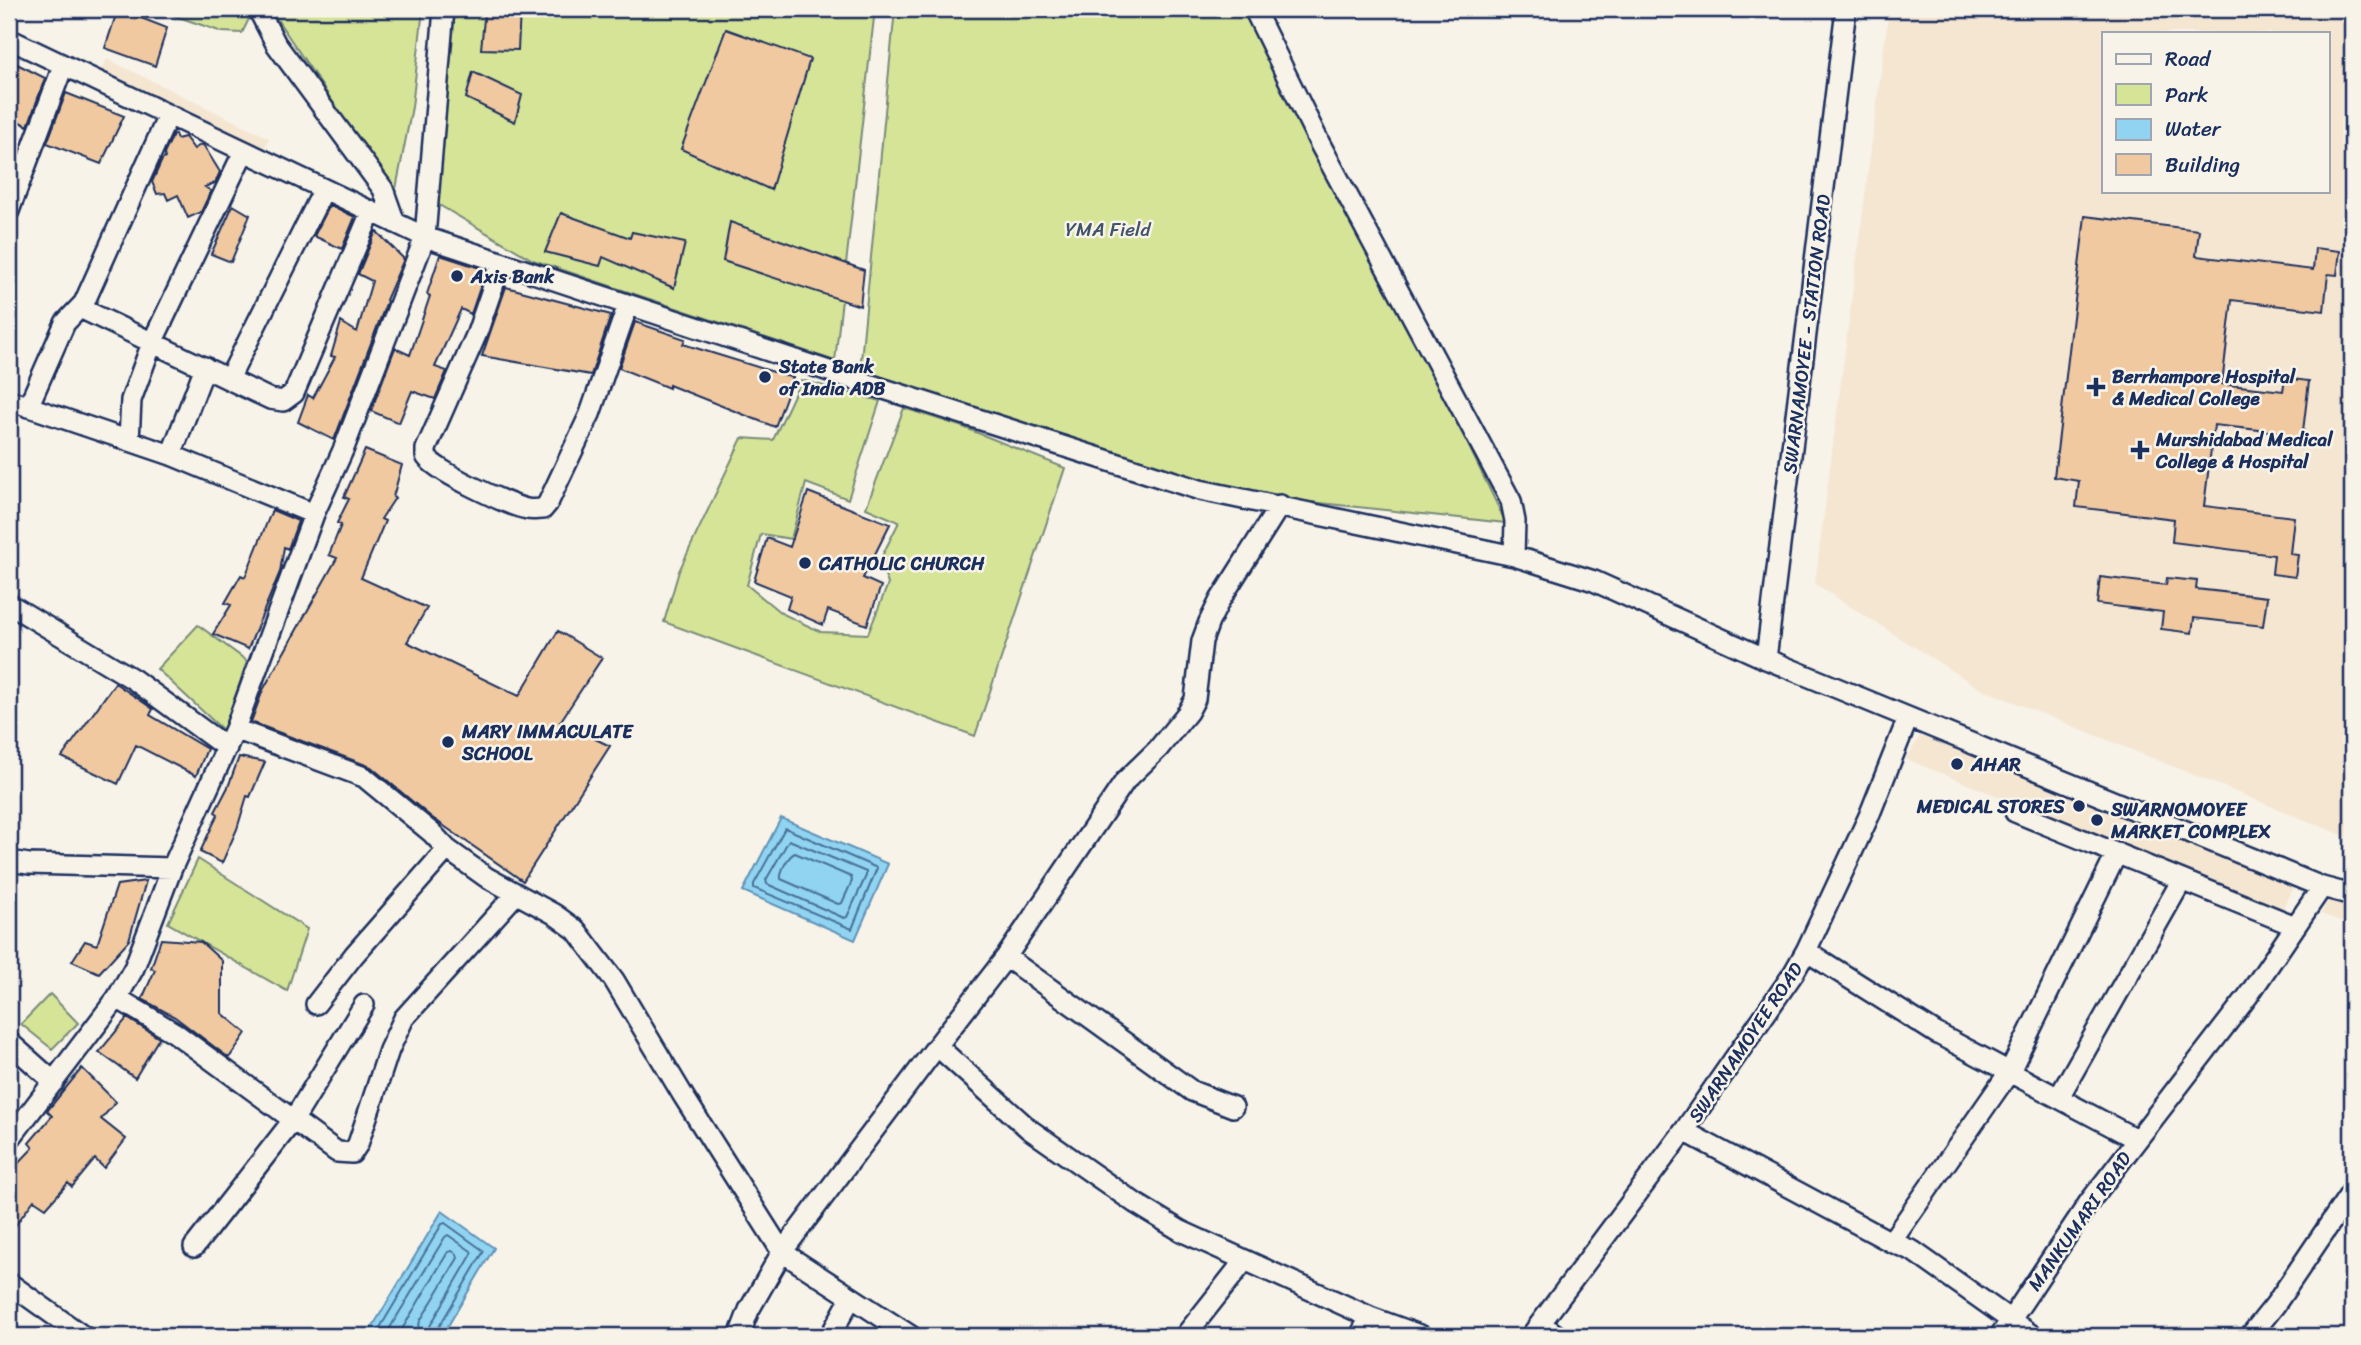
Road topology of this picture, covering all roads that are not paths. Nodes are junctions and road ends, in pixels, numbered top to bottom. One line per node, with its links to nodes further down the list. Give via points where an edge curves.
1 (258, 9): 12 (street, via 276,44 383,189)
2 (444, 9): 13 (street)
3 (1254, 9): 26 (street, via 1320,144 1510,501 1515,521)
4 (1846, 9): 28 (street, SWARNAMOYEE - STATION ROAD)
5 (9, 39): 6 (street)
6 (63, 66): 7 (street); 10 (street)
7 (168, 116): 8 (street); 16 (street)
8 (244, 151): 9 (street); 17 (street)
9 (324, 189): 11 (street); 19 (street)
10 (9, 211)
11 (371, 212): 12 (street); 19 (street, via 293,393 277,401)
12 (395, 223): 13 (street)
13 (425, 237): 14 (street); 25 (street)
14 (501, 263): 15 (street); 15 (street, via 426,456 445,472 525,509 543,509 548,503 590,414)
15 (628, 305): 24 (street, via 1200,490)
16 (80, 308): 17 (street); 21 (street, via 65,323)
17 (152, 343): 18 (street); 22 (street, via 131,400)
18 (205, 368): 19 (street); 23 (street)
19 (229, 379)
20 (9, 400): 21 (street)
21 (28, 407): 22 (street)
22 (129, 441): 23 (street)
23 (171, 456): 25 (street)
24 (1280, 505): 26 (street); 43 (street, via 1209,622 1195,699 1188,712 1125,781)
25 (314, 514): 30 (street)
26 (1514, 556): 28 (street, via 1594,581)
27 (9, 604): 31 (street, via 133,679)
28 (1766, 659): 29 (street)
29 (1908, 718): 38 (street); 42 (street, SWARNAMOYEE ROAD, via 1869,816)
30 (235, 729): 31 (street); 33 (street, via 364,777)
31 (227, 748): 36 (street)
32 (2015, 812): 34 (street)
33 (447, 849): 39 (street); 45 (street)
34 (2117, 853): 37 (street); 49 (street)
35 (9, 861): 36 (street)
36 (172, 868): 44 (street, via 134,968)
37 (2182, 880): 41 (street); 51 (street)
38 (2322, 887): 40 (street); 41 (street, MANKUMARI ROAD)
39 (515, 895): 53 (street, via 404,1018 352,1153 337,1152); 60 (street, via 554,914 590,947)
40 (2352, 895)
41 (2295, 926): 55 (street, MANKUMARI ROAD, via 2248,996)
42 (1806, 951): 49 (street, via 1936,1033); 54 (street, SWARNAMOYEE ROAD)
43 (1006, 957): 48 (street); 52 (street, via 1192,1091)
44 (117, 998): 50 (street); 53 (street, via 176,1033)
45 (316, 1004)
46 (364, 1006): 53 (street)
47 (9, 1042): 50 (street)
48 (937, 1046): 60 (street); 61 (street, via 1029,1129 1135,1203 1181,1231)
49 (2010, 1071): 51 (street); 58 (street)
50 (54, 1082): 56 (street)
51 (2059, 1097): 55 (street)
52 (1233, 1107)
53 (293, 1119): 59 (street)
54 (1684, 1132): 58 (street); 66 (street, SWARNAMOYEE ROAD)
55 (2136, 1139): 65 (street, MANKUMARI ROAD)
56 (9, 1140)
57 (2352, 1191): 76 (street)
58 (1891, 1242): 65 (street, via 1913,1251)
59 (194, 1247)
60 (782, 1252): 63 (street); 68 (street, via 748,1310)
61 (1245, 1260): 64 (street); 71 (street)
62 (9, 1283): 67 (street)
63 (851, 1298): 69 (street); 70 (street)
64 (1370, 1317): 72 (street); 73 (street)
65 (2005, 1329): 75 (street)
66 (1536, 1330): 74 (street)
67 (83, 1336)
68 (739, 1336)
69 (830, 1336)
70 (911, 1336)
71 (1185, 1336)
72 (1360, 1336)
73 (1422, 1336)
74 (1558, 1336)
75 (2033, 1336)
76 (2250, 1336)

